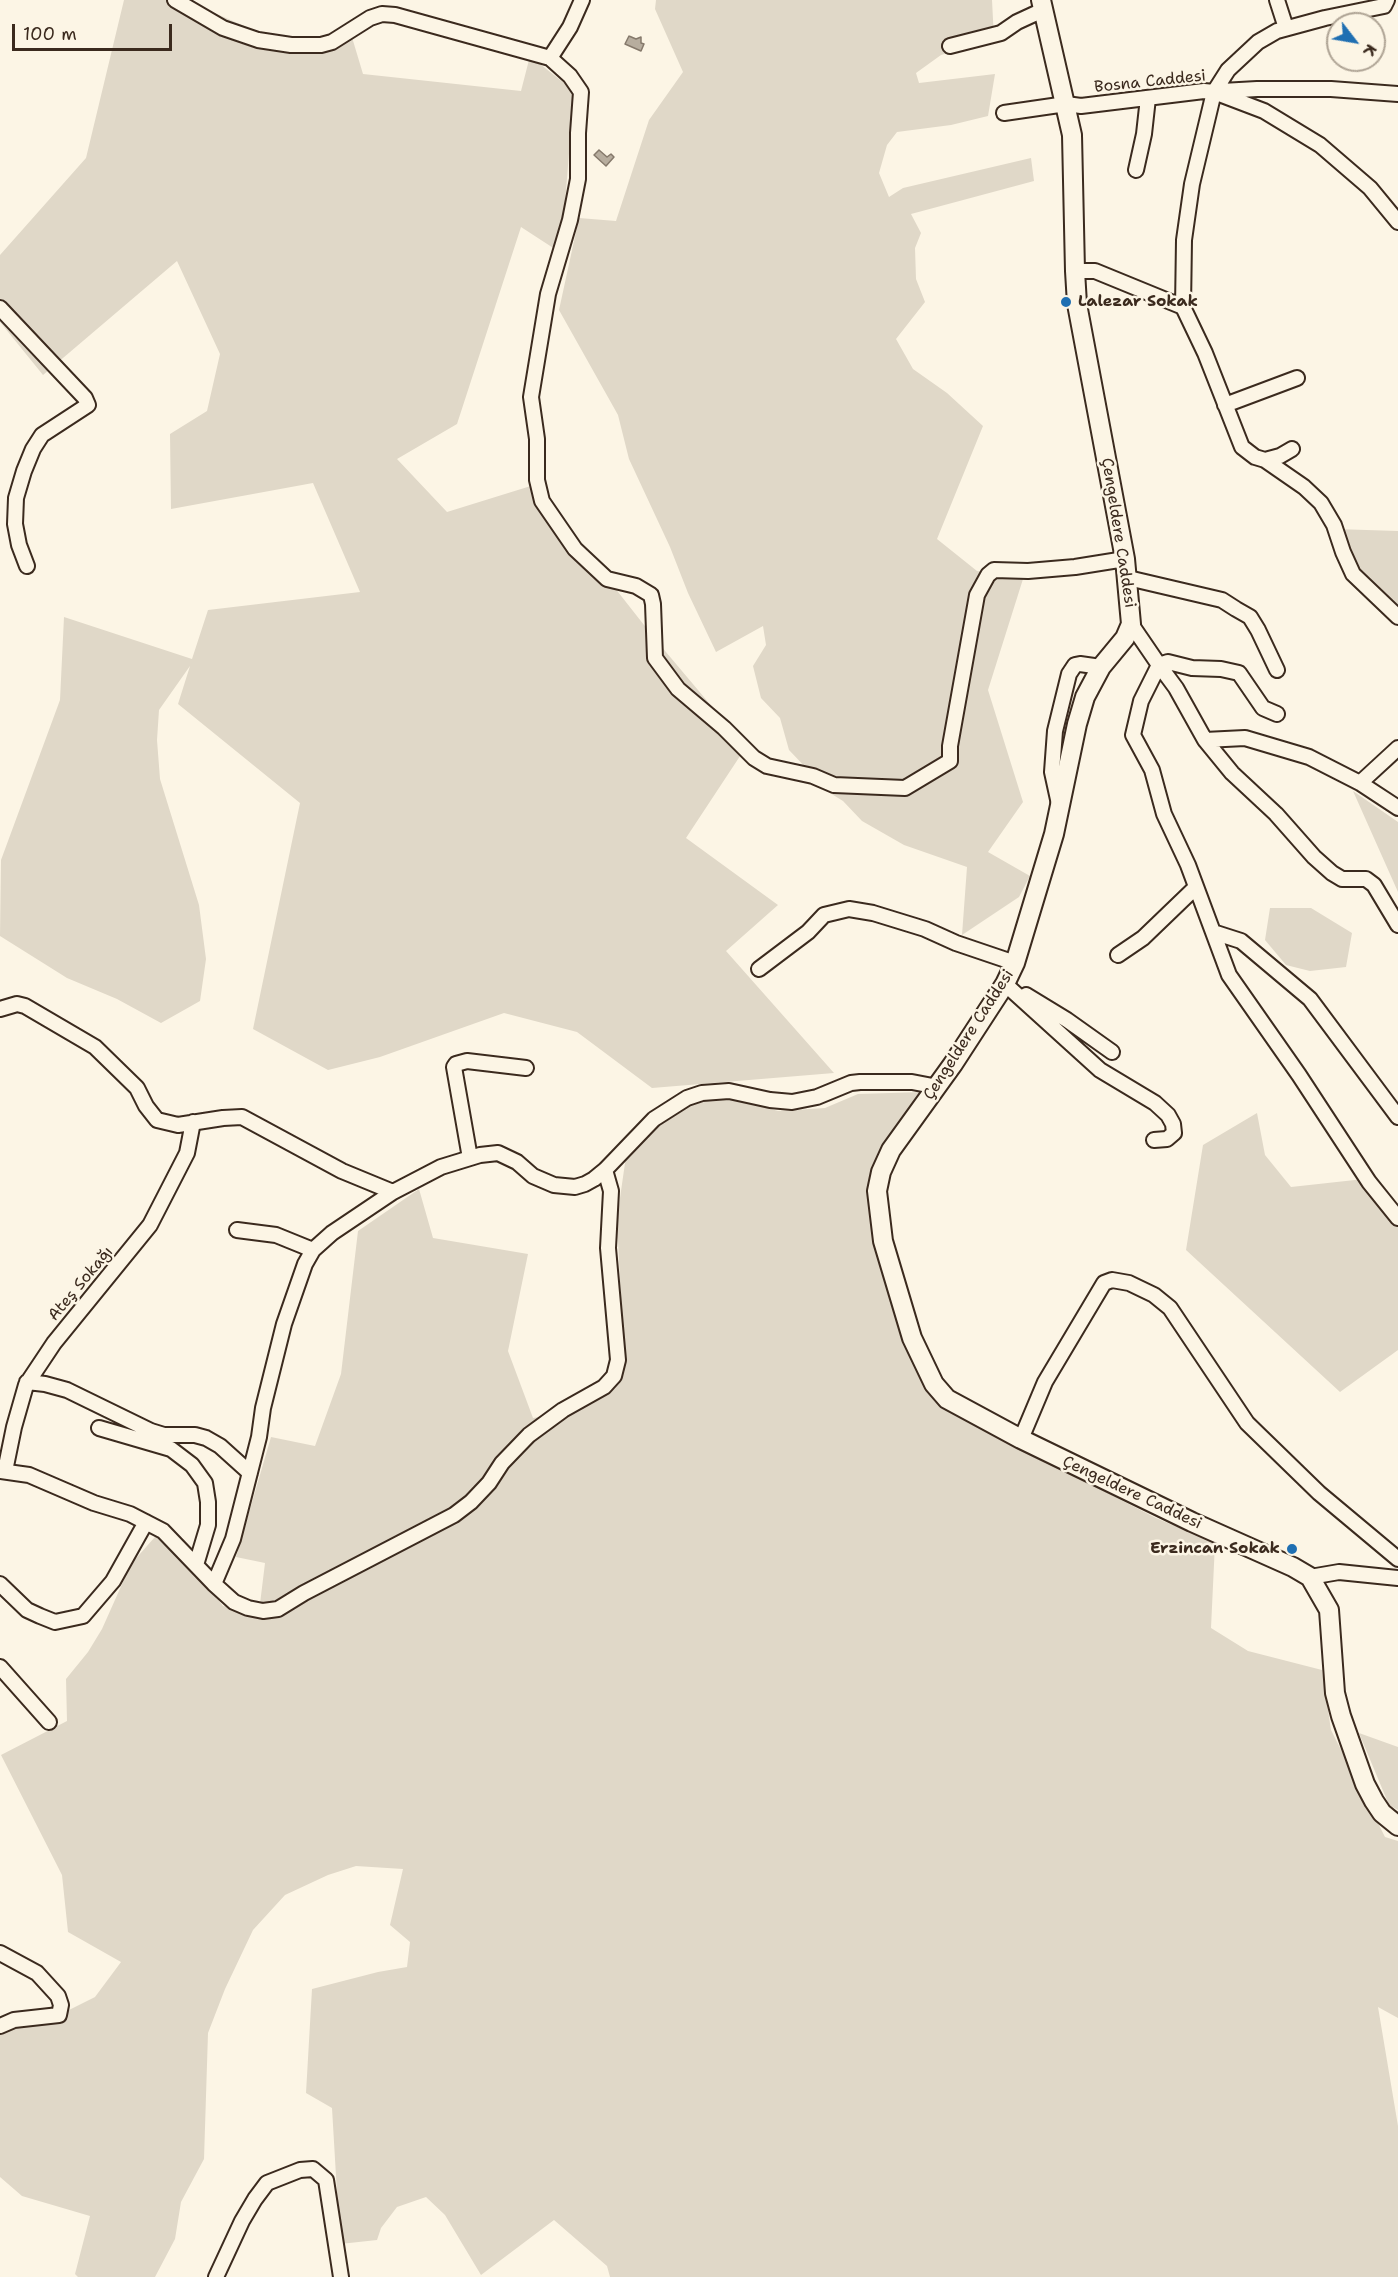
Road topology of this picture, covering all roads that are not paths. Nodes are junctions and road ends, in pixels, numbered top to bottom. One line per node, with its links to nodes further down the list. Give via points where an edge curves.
1 (176, 0): 8 (street, via 223,28 258,40 321,45 382,14)
2 (582, 0): 8 (street)
3 (1276, 0): 6 (street)
4 (1387, 0): 6 (street, via 1384,6)
5 (1042, 5): 7 (street, via 1001,33); 12 (main road, Çengeldere Caddesi)
6 (1286, 28): 9 (street, via 1258,42 1228,70)
7 (950, 46)
8 (550, 58): 23 (street, via 581,92 578,179 548,294 531,397 542,501 575,549 607,579 636,586 651,595 655,658 678,689 754,758 767,766 834,785 905,788 950,761 977,595 988,575 994,570 1028,571)
9 (1214, 92): 10 (street, via 1331,89); 11 (street, Bosna Caddesi); 15 (street, Bosna Caddesi, via 1264,111 1320,146 1370,188); 17 (street, via 1192,184 1184,240)
10 (1398, 94)
11 (1148, 98): 12 (street, Bosna Caddesi, via 1081,106); 14 (street)
12 (1066, 104): 13 (street, Bosna Caddesi); 16 (main road, Çengeldere Caddesi, via 1074,158)
13 (1004, 112)
14 (1136, 170)
15 (1398, 222)
16 (1074, 271): 17 (street, via 1095,271); 23 (main road, Çengeldere Caddesi)
17 (1183, 307): 20 (street)
18 (0, 308): 24 (street, via 88,405 42,435 24,471 16,498 15,524)
19 (1297, 378): 20 (street)
20 (1225, 405): 22 (street, via 1242,447)
21 (1292, 449): 22 (street)
22 (1265, 460): 26 (street, via 1322,503 1353,574)
23 (1125, 559): 25 (main road, Çengeldere Caddesi)
24 (27, 566)
25 (1128, 578): 27 (main road, Çengeldere Caddesi); 30 (street, via 1222,600 1250,617)
26 (1398, 616)
27 (1131, 624): 28 (street); 29 (main road, Çengeldere Caddesi, via 1125,638)
28 (1159, 665): 31 (street, via 1168,662 1239,673 1263,708); 32 (street); 37 (street, via 1141,700 1133,735 1152,770 1164,814)
29 (1101, 667): 36 (main road, Çengeldere Caddesi, via 1085,697 1077,724); 36 (street, via 1075,665 1068,674 1055,731 1052,772)
30 (1277, 670)
31 (1277, 714)
32 (1205, 740): 34 (street, via 1245,738 1309,757); 38 (street, via 1232,773 1332,873 1342,879 1366,879 1374,885)
33 (1398, 748): 34 (street)
34 (1360, 783): 35 (street)
35 (1398, 808)
36 (1060, 809): 41 (main road, Çengeldere Caddesi)
37 (1196, 887): 39 (street); 40 (street, via 1143,938)
38 (1398, 925)
39 (1213, 932): 48 (street, via 1241,942 1310,999); 54 (street, via 1229,975 1369,1182)
40 (1118, 955)
41 (1015, 963): 42 (street, via 925,929 849,909 824,915); 43 (main road, Çengeldere Caddesi)
42 (759, 969)
43 (1005, 984): 45 (street); 47 (main road, Çengeldere Caddesi); 50 (street, via 1100,1070 1168,1115 1174,1133 1167,1139)
44 (0, 1009): 49 (street, via 25,1006 95,1047 138,1088 157,1120 178,1125)
45 (1112, 1052)
46 (526, 1068): 51 (street, via 467,1061 454,1067)
47 (938, 1087): 52 (street, via 912,1082 860,1082 792,1102 729,1091 702,1093 654,1119); 59 (main road, Çengeldere Caddesi, via 891,1150 881,1172 877,1191 883,1241 912,1338 934,1384 947,1399)
48 (1398, 1117)
49 (193, 1122): 53 (street, via 242,1118 342,1171); 57 (street, Ateş Sokağı, via 188,1153 150,1225 54,1343)
50 (1154, 1140)
51 (470, 1158): 52 (street, via 498,1153 534,1176 564,1187 585,1184); 53 (street, via 441,1167)
52 (605, 1170): 68 (street, via 611,1191 608,1248 618,1360 609,1383 529,1435 483,1489 454,1515 278,1609 248,1608)
53 (393, 1192): 56 (street)
54 (1398, 1218)
55 (237, 1230): 56 (street, via 276,1235)
56 (313, 1250): 61 (street, via 284,1324)
57 (27, 1383): 60 (street, Ateş Sokağı); 61 (street, via 67,1390 164,1435 206,1438)
58 (99, 1428): 64 (street, via 171,1449 192,1465 205,1483 208,1525)
59 (1021, 1439): 63 (street, via 1045,1382 1104,1283 1129,1283 1170,1308 1247,1423 1319,1493); 65 (main road, Çengeldere Caddesi)
60 (3, 1471): 62 (street, via 29,1475)
61 (250, 1473): 68 (street, via 233,1539)
62 (146, 1522): 64 (street, via 163,1531); 67 (street, via 113,1581 83,1616 55,1622 27,1610)
63 (1398, 1559)
64 (196, 1565): 68 (street)
65 (1310, 1577): 66 (street, via 1339,1572); 71 (main road, via 1329,1610 1335,1693 1365,1784 1382,1813)
66 (1398, 1578)
67 (0, 1584)
68 (213, 1584)
69 (0, 1667): 70 (street)
70 (49, 1722)
71 (1398, 1826)
72 (0, 1953): 73 (street, via 37,1973 61,2005 59,2015 14,2020)
73 (0, 2026)
74 (216, 2277): 75 (street, via 242,2221 267,2183 313,2169 326,2180)
75 (341, 2277)

